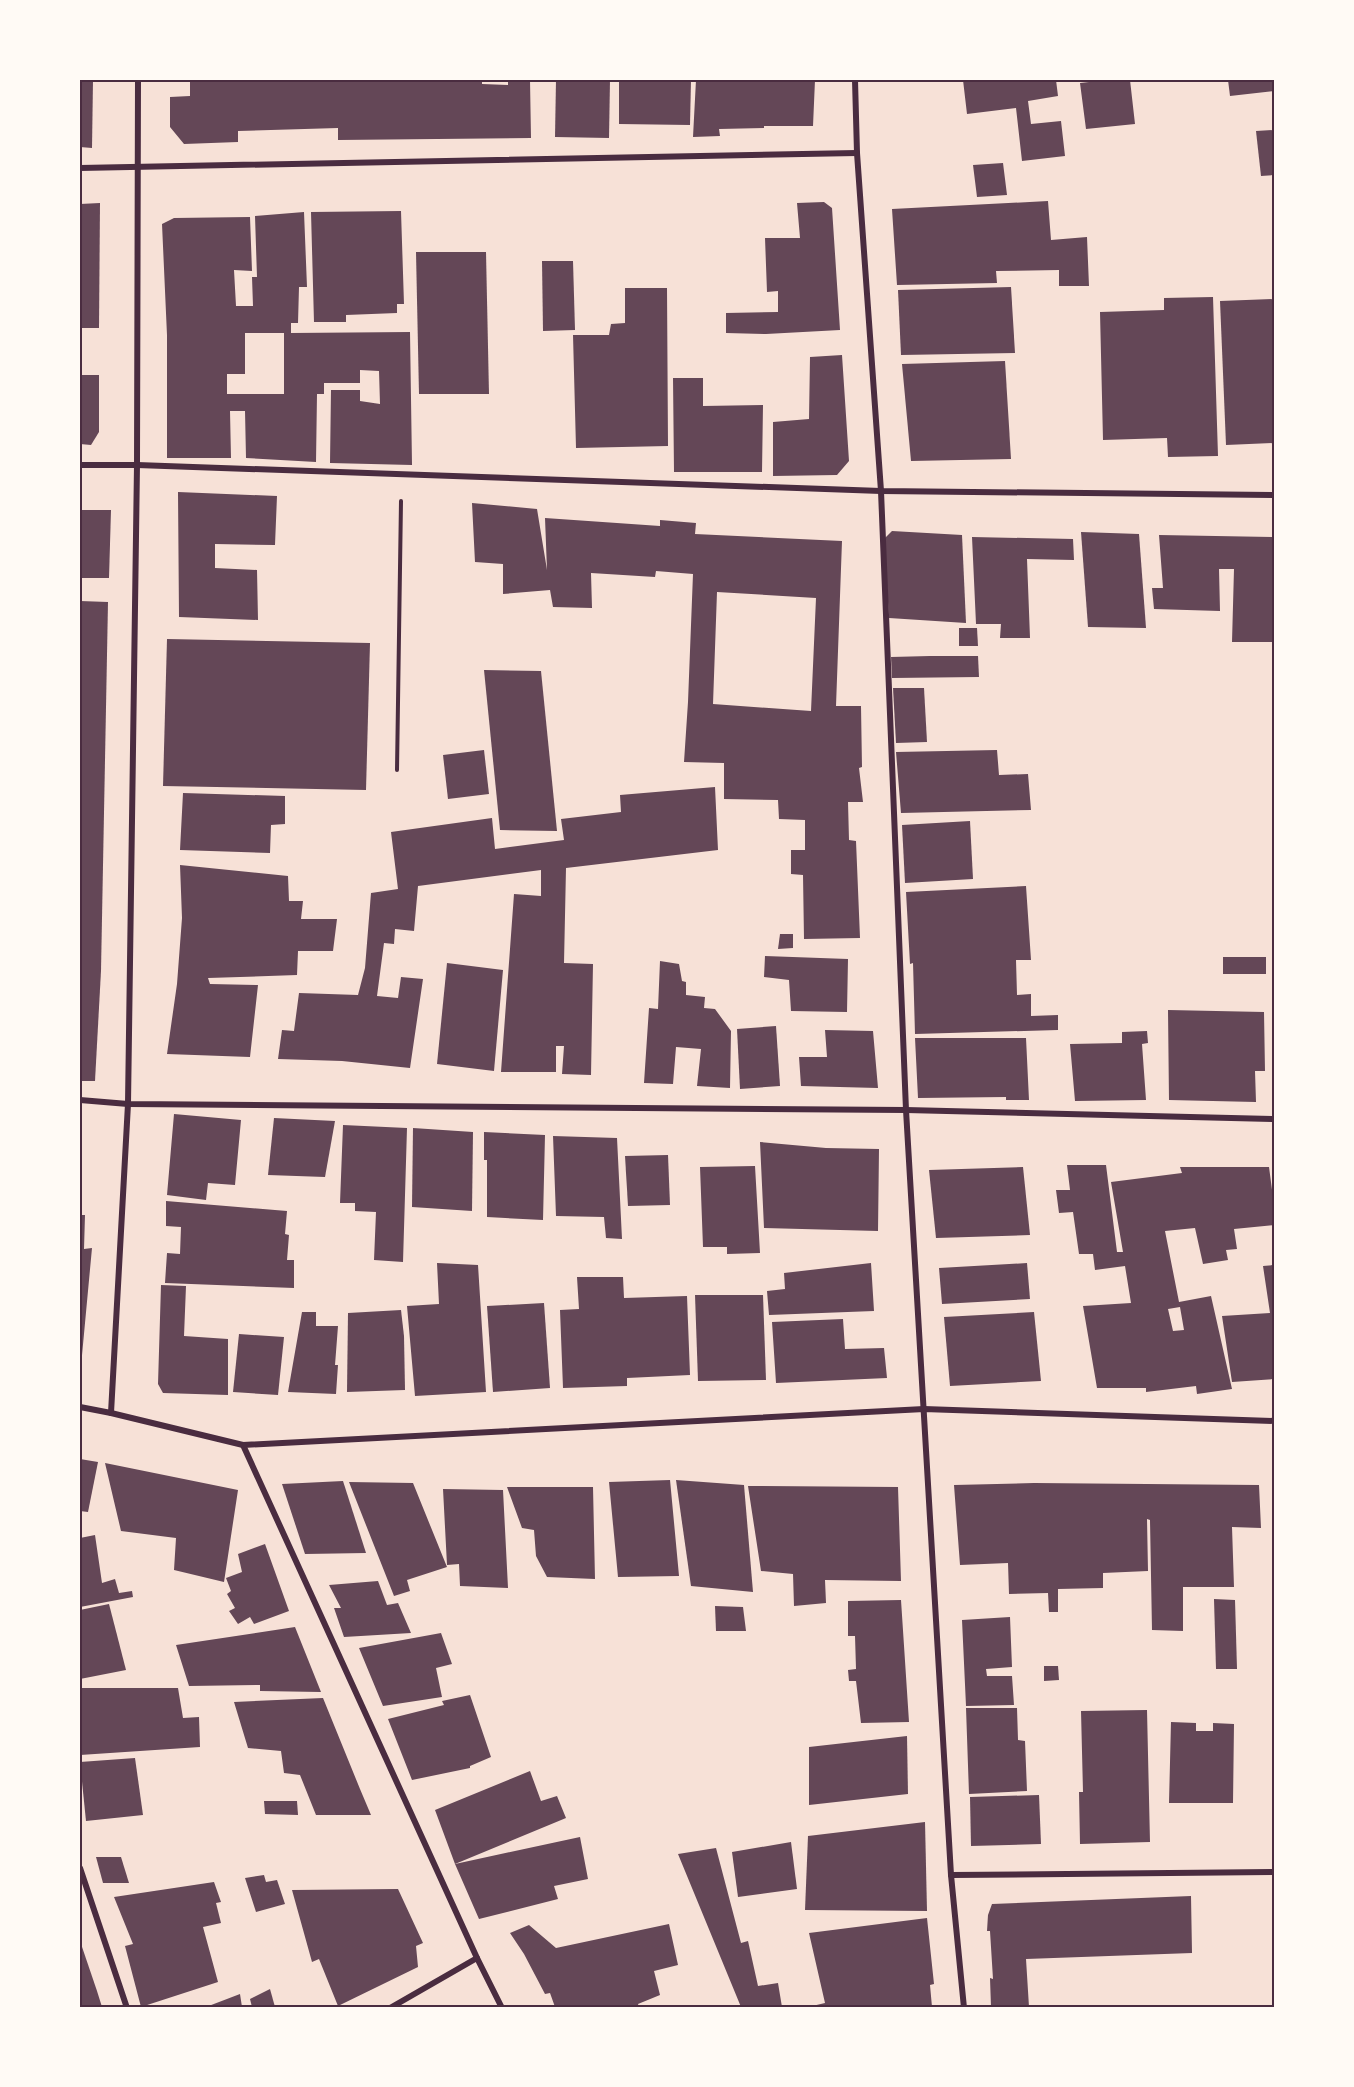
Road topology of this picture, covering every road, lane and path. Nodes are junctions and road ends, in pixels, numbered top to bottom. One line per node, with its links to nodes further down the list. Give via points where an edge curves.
1 (138, 80): 5 (street)
2 (855, 80): 3 (street)
3 (858, 153): 5 (street); 9 (street)
4 (80, 168): 5 (street)
5 (139, 168): 7 (street)
6 (80, 465): 7 (street)
7 (137, 465): 8 (street); 13 (street)
8 (401, 474): 9 (street); 11 (path)
9 (880, 491): 10 (street); 14 (street)
10 (1275, 495)
11 (397, 770)
12 (80, 1100): 13 (street)
13 (128, 1104): 14 (street); 18 (street)
14 (906, 1110): 15 (street); 17 (street)
15 (1275, 1119)
16 (80, 1407): 18 (street)
17 (924, 1409): 19 (street); 20 (street); 23 (street)
18 (111, 1413): 20 (street)
19 (1275, 1421)
20 (243, 1445): 24 (street)
21 (80, 1868): 25 (street)
22 (1275, 1872): 23 (street)
23 (951, 1875): 28 (street)
24 (477, 1958): 26 (street); 27 (street)
25 (127, 2007)
26 (390, 2007)
27 (502, 2007)
28 (964, 2007)

